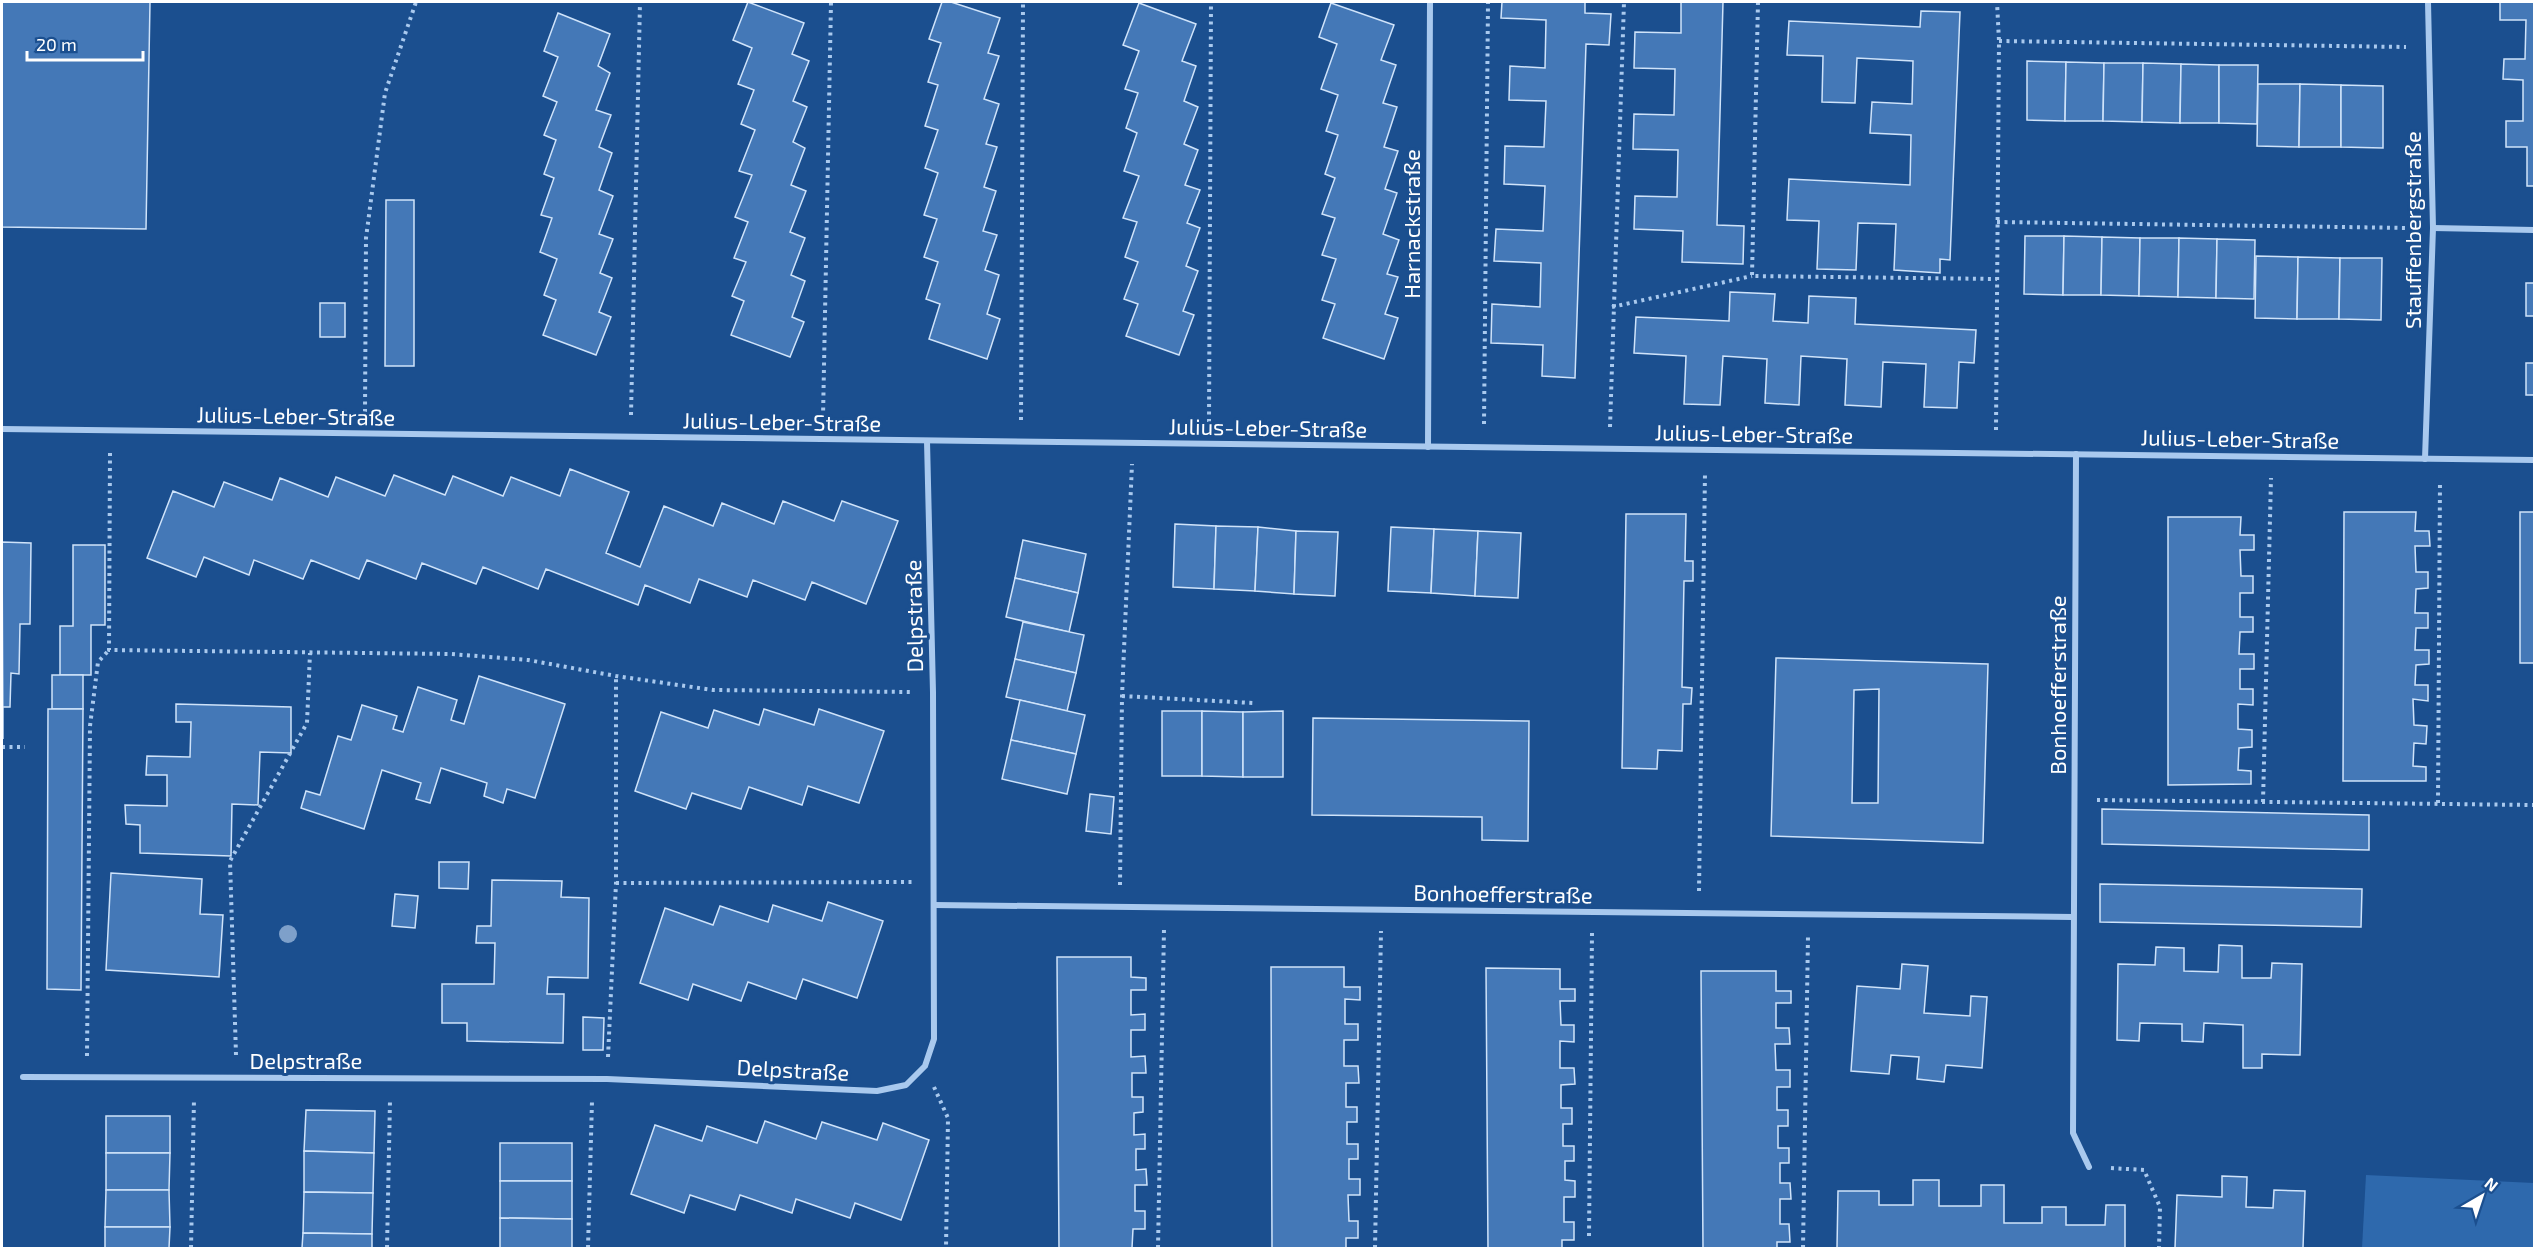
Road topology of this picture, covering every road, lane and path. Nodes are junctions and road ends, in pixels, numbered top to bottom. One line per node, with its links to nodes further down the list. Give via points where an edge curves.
1 (416, 2): 22 (path, via 386,93 366,238)
2 (640, 2): 23 (path)
3 (831, 2): 24 (path)
4 (1023, 2): 26 (path)
5 (1211, 2): 28 (path)
6 (1430, 2): 29 (street, Harnackstraße)
7 (1488, 2): 30 (path)
8 (1624, 2): 19 (path)
9 (1758, 2): 17 (path)
10 (1997, 2): 12 (path)
11 (2428, 2): 13 (street, Stauffenbergstraße)
12 (1999, 41): 13 (path); 14 (path)
13 (2428, 47): 15 (street, Stauffenbergstraße)
14 (1997, 222): 15 (path); 18 (path)
15 (2433, 228): 16 (street); 36 (street, Stauffenbergstraße)
16 (2535, 230)
17 (1752, 276): 18 (path); 19 (path)
18 (1997, 279): 33 (path)
19 (1612, 307): 31 (path)
20 (2, 429): 21 (street, Julius-Leber-Straße)
21 (111, 431): 22 (street, Julius-Leber-Straße); 39 (path)
22 (365, 434): 23 (street, Julius-Leber-Straße)
23 (630, 437): 24 (street, Julius-Leber-Straße)
24 (823, 439): 25 (street, Julius-Leber-Straße)
25 (927, 441): 26 (street, Julius-Leber-Straße); 42 (street, Delpstraße)
26 (1021, 442): 27 (street, Julius-Leber-Straße)
27 (1133, 443): 28 (street, Julius-Leber-Straße); 43 (path)
28 (1209, 444): 29 (street, Julius-Leber-Straße)
29 (1428, 447): 30 (street, Julius-Leber-Straße)
30 (1484, 447): 31 (street, Julius-Leber-Straße)
31 (1610, 449): 32 (street, Julius-Leber-Straße)
32 (1705, 450): 33 (street, Julius-Leber-Straße); 58 (path)
33 (1996, 454): 34 (street, Julius-Leber-Straße)
34 (2076, 454): 35 (street, Julius-Leber-Straße); 47 (street, Bonhoefferstraße)
35 (2272, 457): 36 (street, Julius-Leber-Straße); 48 (path)
36 (2425, 459): 37 (street, Julius-Leber-Straße)
37 (2441, 459): 38 (street, Julius-Leber-Straße); 49 (path)
38 (2535, 460)
39 (109, 650): 40 (path); 63 (path, via 98,662 90,726)
40 (310, 653): 41 (path, via 473,655 528,660); 65 (path, via 307,723 230,861)
41 (616, 676): 42 (path, via 713,690); 52 (path)
42 (933, 692): 51 (street, Delpstraße)
43 (1122, 696): 44 (path); 54 (path)
44 (1253, 703)
45 (2, 747): 46 (path)
46 (25, 747)
47 (2075, 799): 48 (path); 60 (street, Bonhoefferstraße)
48 (2263, 802): 49 (path)
49 (2438, 803): 50 (path)
50 (2535, 805)
51 (934, 882): 52 (path); 53 (street, Delpstraße)
52 (616, 883): 68 (path)
53 (934, 905): 54 (street, Bonhoefferstraße); 61 (street, Delpstraße, via 934,1039)
54 (1120, 907): 55 (street, Bonhoefferstraße)
55 (1164, 907): 56 (street, Bonhoefferstraße); 75 (path)
56 (1381, 910): 57 (street, Bonhoefferstraße); 76 (path)
57 (1593, 912): 58 (street, Bonhoefferstraße); 70 (path)
58 (1698, 913): 59 (street, Bonhoefferstraße)
59 (1808, 914): 60 (street, Bonhoefferstraße); 77 (path)
60 (2073, 917): 69 (street, Bonhoefferstraße, via 2073,1133)
61 (925, 1066): 68 (street, Delpstraße, via 906,1085 877,1091); 74 (path, via 948,1118)
62 (23, 1077): 63 (street, Delpstraße)
63 (87, 1077): 64 (street, Delpstraße)
64 (194, 1077): 65 (street, Delpstraße); 71 (path)
65 (237, 1078): 66 (street, Delpstraße)
66 (390, 1078): 67 (street, Delpstraße); 72 (path)
67 (592, 1079): 68 (street, Delpstraße); 73 (path)
68 (607, 1079)
69 (2089, 1167): 78 (path, via 2144,1170 2160,1207)
70 (1588, 1236)
71 (191, 1248)
72 (387, 1248)
73 (588, 1248)
74 (946, 1248)
75 (1158, 1248)
76 (1375, 1248)
77 (1803, 1248)
78 (2158, 1248)

